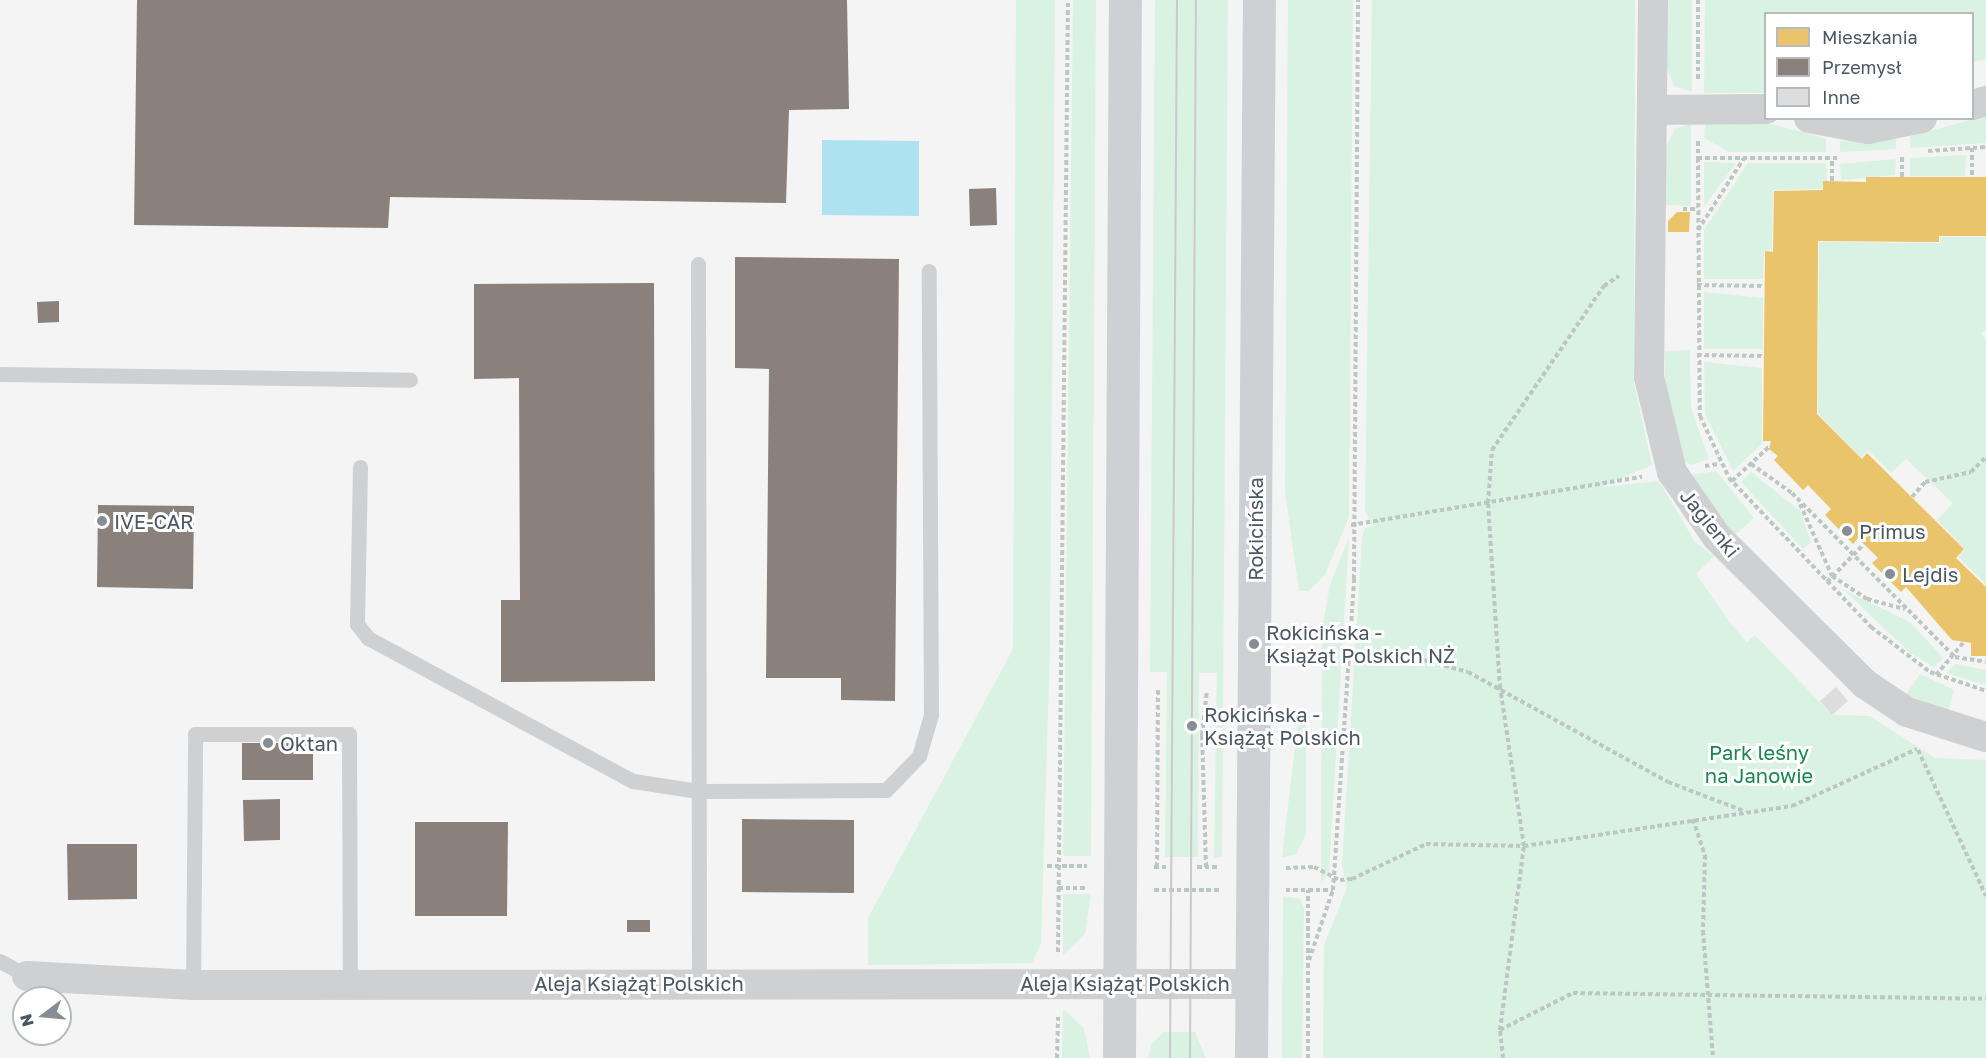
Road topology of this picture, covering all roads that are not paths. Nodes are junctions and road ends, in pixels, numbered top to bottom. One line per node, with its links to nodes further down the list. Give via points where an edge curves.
1 (1125, 0): 18 (main road)
2 (1259, 0): 20 (main road, Rokicińska)
3 (1653, 0): 5 (street, Jagienki)
4 (1764, 109): 5 (street)
5 (1653, 110): 13 (street, Jagienki, via 1649,377 1672,472 1717,537 1865,684 1907,712)
6 (1820, 120): 7 (street, via 1868,129)
7 (1912, 120)
8 (698, 264): 14 (lane)
9 (929, 271): 14 (lane, via 931,715 919,756 886,790)
10 (0, 374): 11 (lane)
11 (410, 380)
12 (360, 467): 14 (lane, via 357,624 368,638 633,781)
13 (1973, 735)
14 (698, 791): 17 (lane)
15 (0, 961): 16 (lane)
16 (27, 976): 21 (street, Aleja Książąt Polskich)
17 (699, 983): 18 (street, Aleja Książąt Polskich); 19 (street, Aleja Książąt Polskich)
18 (1119, 983): 20 (street, Aleja Książąt Polskich); 22 (main road)
19 (350, 984): 21 (street, Aleja Książąt Polskich); 21 (lane, via 349,734 195,734)
20 (1251, 984): 23 (main road, Rokicińska)
21 (193, 985)
22 (1119, 1058)
23 (1251, 1058)

